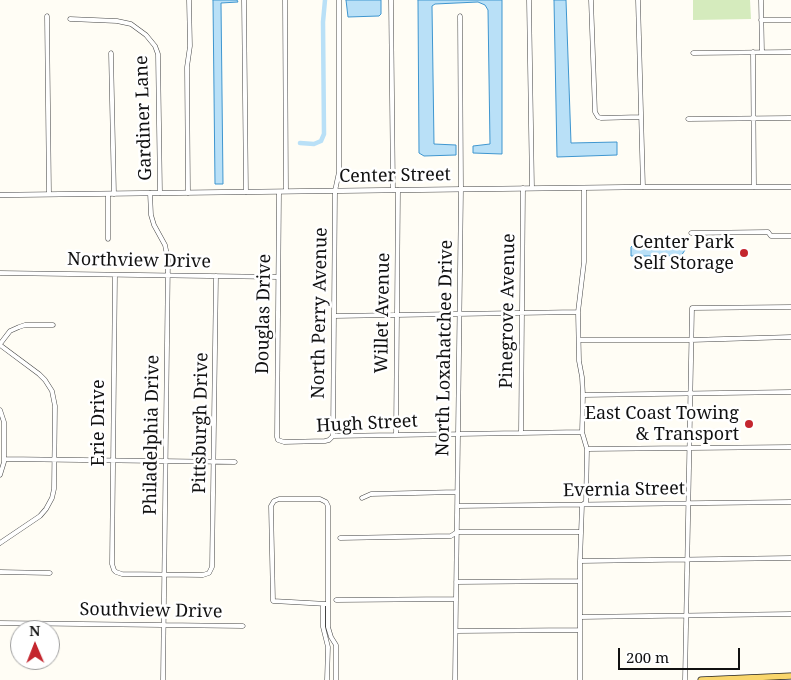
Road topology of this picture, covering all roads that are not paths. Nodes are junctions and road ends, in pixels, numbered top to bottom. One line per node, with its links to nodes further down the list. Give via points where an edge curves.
1 (189, 0): 38 (street)
2 (244, 0): 34 (street)
3 (285, 0): 32 (street)
4 (340, 0): 33 (street, North Perry Avenue, via 339,172)
5 (391, 0): 31 (street, Willet Avenue)
6 (529, 0): 28 (street)
7 (591, 0): 20 (street, via 596,115 601,118)
8 (638, 0): 20 (street)
9 (761, 0): 13 (street)
10 (47, 16): 39 (street)
11 (460, 16): 30 (street, North Loxahatchee Drive)
12 (70, 19): 37 (street, Gardiner Lane, via 125,22 138,28 156,46)
13 (761, 20): 14 (street); 16 (street)
14 (791, 20)
15 (753, 52): 16 (street); 19 (street); 22 (street)
16 (762, 52): 17 (street)
17 (791, 52)
18 (111, 53): 40 (street)
19 (693, 53)
20 (641, 117): 24 (street)
21 (688, 118): 22 (street)
22 (754, 118): 23 (street); 25 (street)
23 (791, 118)
24 (643, 187): 25 (street, Center Street); 29 (street, Center Street)
25 (754, 187): 26 (street, Center Street)
26 (791, 187)
27 (524, 188): 28 (street, Center Street); 30 (street, Center Street); 52 (street, Pinegrove Avenue)
28 (532, 188): 29 (street, Center Street)
29 (584, 188): 51 (street, via 584,262)
30 (461, 189): 31 (street, Center Street); 53 (street, North Loxahatchee Drive)
31 (396, 190): 33 (street, Center Street); 54 (street, Willet Avenue)
32 (286, 191): 33 (street, Center Street); 35 (street, Center Street)
33 (335, 191): 55 (street, North Perry Avenue)
34 (246, 192): 35 (street, Center Street); 38 (street, Center Street)
35 (279, 192): 49 (street, Douglas Drive)
36 (150, 193): 37 (street, Center Street); 40 (street, Center Street); 47 (street, Philadelphia Drive, via 151,215 167,254)
37 (160, 193): 38 (street, Center Street)
38 (188, 193)
39 (49, 194): 40 (street, Center Street); 41 (street, Center Street)
40 (111, 194): 44 (street)
41 (0, 195)
42 (691, 233): 43 (street, via 768,232 771,236)
43 (791, 236)
44 (108, 239)
45 (0, 273): 46 (street, Northview Drive)
46 (115, 275): 47 (street, Northview Drive); 76 (street, Erie Drive)
47 (168, 276): 48 (street, Northview Drive); 77 (street, Philadelphia Drive)
48 (216, 276): 49 (street, Northview Drive); 78 (street, Pittsburgh Drive)
49 (278, 277): 70 (street, Douglas Drive)
50 (791, 307): 59 (street, via 692,308)
51 (578, 312): 52 (street); 58 (street)
52 (522, 313): 53 (street); 66 (street, Pinegrove Avenue)
53 (460, 314): 54 (street); 67 (street, North Loxahatchee Drive)
54 (397, 315): 55 (street); 68 (street, Willet Avenue)
55 (334, 316): 69 (street, North Perry Avenue)
56 (53, 325): 60 (street, via 18,327)
57 (791, 337): 59 (street)
58 (579, 340): 59 (street); 63 (street)
59 (691, 340): 62 (street)
60 (0, 344): 75 (street, via 40,374 52,391)
61 (791, 392): 62 (street)
62 (690, 394): 63 (street); 72 (street)
63 (583, 395): 65 (street)
64 (0, 410): 74 (street, via 4,422)
65 (582, 432): 66 (street, Hugh Street); 73 (street)
66 (521, 433): 67 (street, Hugh Street)
67 (458, 434): 68 (street, Hugh Street); 81 (street, North Loxahatchee Drive)
68 (396, 435): 69 (street, Hugh Street)
69 (333, 436): 70 (street, Hugh Street, via 326,441 284,442)
70 (276, 437)
71 (791, 447): 72 (street)
72 (689, 448): 73 (street); 84 (street)
73 (587, 449): 85 (street, via 586,502)
74 (4, 459): 75 (street); 80 (street)
75 (55, 460): 76 (street); 90 (street, via 54,492 46,509)
76 (113, 460): 77 (street); 96 (street, Erie Drive, via 114,570 122,574)
77 (165, 461): 78 (street); 96 (street, Philadelphia Drive)
78 (214, 462): 79 (street); 96 (street, Pittsburgh Drive, via 211,570 203,575)
79 (235, 462)
80 (0, 475)
81 (457, 492): 82 (street, via 371,494); 86 (street, North Loxahatchee Drive)
82 (362, 498)
83 (791, 502): 84 (street, Evernia Street)
84 (688, 503): 85 (street, Evernia Street); 92 (street)
85 (582, 505): 86 (street, Evernia Street); 88 (street)
86 (457, 506): 87 (street, North Loxahatchee Drive)
87 (457, 532): 88 (street); 89 (street, via 450,536); 98 (street, North Loxahatchee Drive)
88 (581, 532): 93 (street)
89 (340, 538)
90 (0, 543)
91 (791, 558): 92 (street)
92 (687, 559): 93 (street); 103 (street)
93 (580, 561): 97 (street)
94 (0, 572): 95 (street)
95 (50, 573)
96 (164, 574): 106 (street, Philadelphia Drive)
97 (580, 581): 98 (street); 104 (street)
98 (456, 582): 99 (street, North Loxahatchee Drive)
99 (456, 599): 100 (street); 109 (street, North Loxahatchee Drive)
100 (336, 600)
101 (325, 604): 101 (street, via 273,602 271,506 274,501 320,499 328,506); 113 (street); 114 (street, via 328,627 336,645)
102 (791, 614): 103 (street)
103 (686, 616): 104 (street); 117 (street)
104 (580, 617): 108 (street)
105 (0, 623): 106 (street, Southview Drive)
106 (163, 625): 107 (street, Southview Drive); 112 (street, Philadelphia Drive)
107 (243, 626)
108 (580, 630): 109 (street); 116 (street)
109 (456, 631): 115 (street, North Loxahatchee Drive)
110 (791, 676): 111 (main road)
111 (744, 679): 118 (main road)
112 (163, 680)
113 (327, 680)
114 (336, 680)
115 (455, 680)
116 (580, 680)
117 (685, 680)
118 (701, 680)

